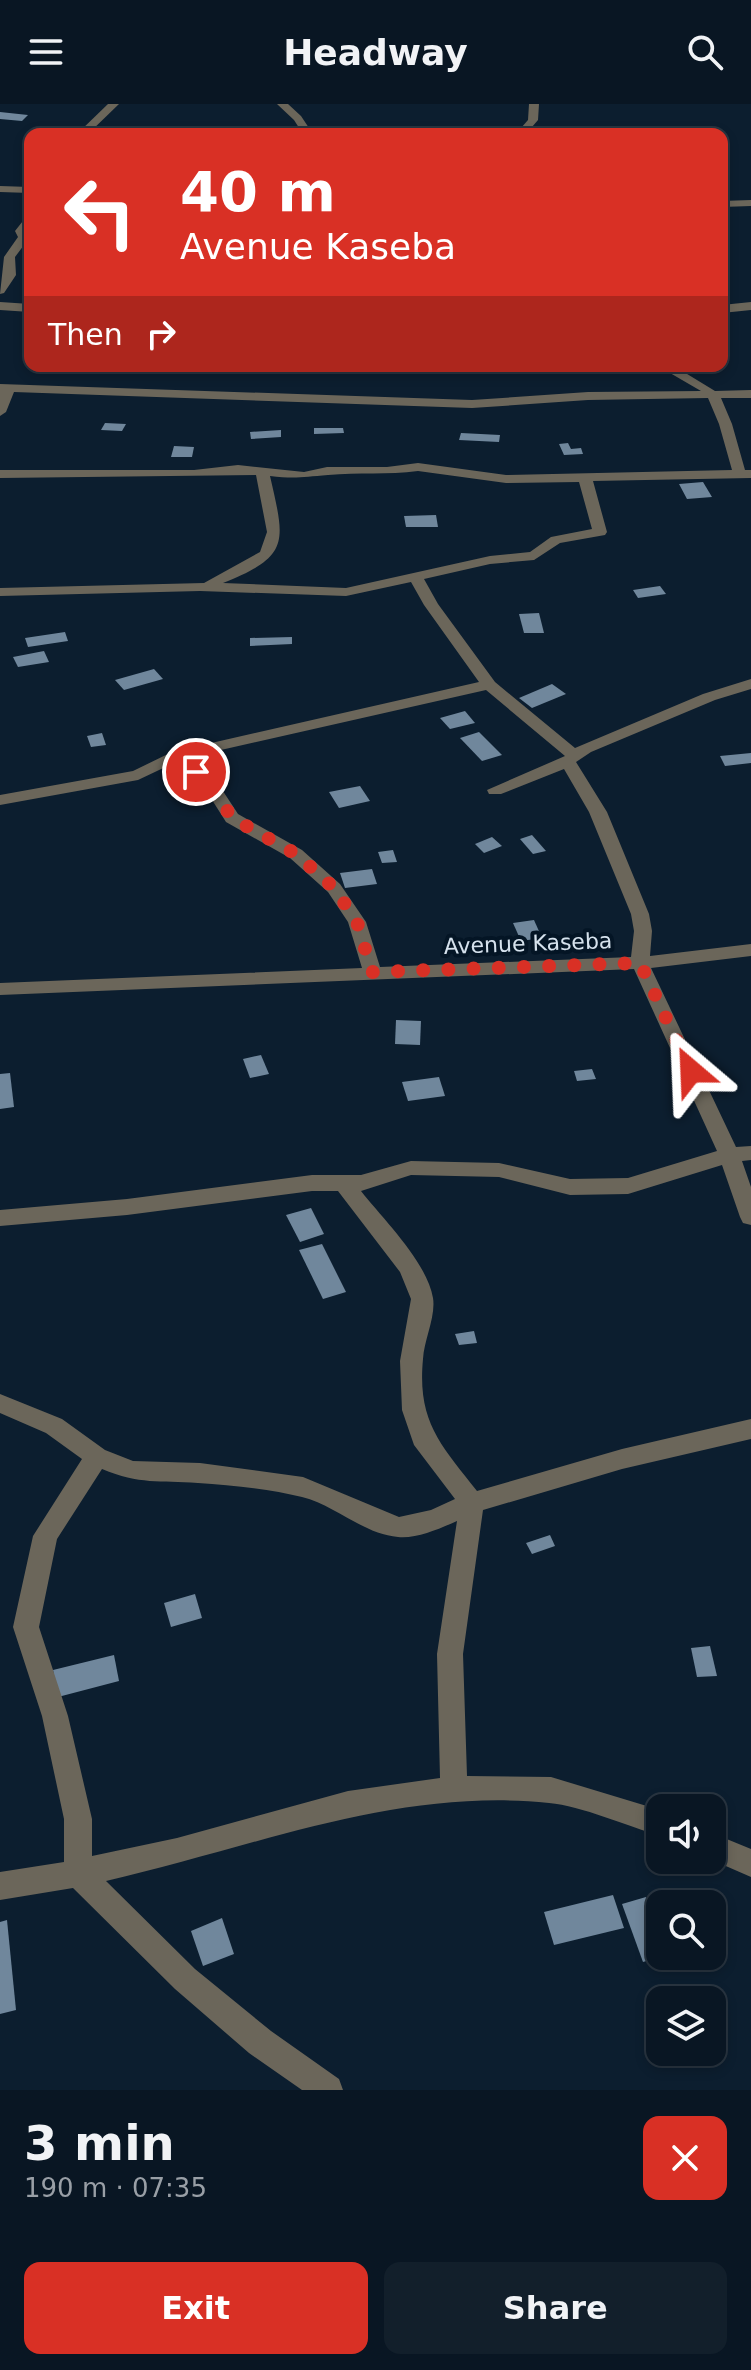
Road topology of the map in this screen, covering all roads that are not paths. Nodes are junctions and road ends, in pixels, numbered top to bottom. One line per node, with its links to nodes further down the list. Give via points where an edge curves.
1 (114, 104): 4 (street)
2 (282, 104): 5 (street)
3 (534, 104): 6 (street, via 533,120)
4 (88, 128)
5 (304, 128)
6 (526, 128)
7 (24, 188): 8 (street)
8 (0, 189)
9 (751, 203): 10 (street)
10 (728, 204)
11 (24, 237): 12 (street, via 10,253 10,275)
12 (0, 291)
13 (0, 306): 14 (street)
14 (24, 308)
15 (675, 372): 17 (street)
16 (5, 388): 17 (street, via 472,404); 19 (street)
17 (712, 393): 18 (street); 22 (street, via 730,449)
18 (751, 394)
19 (0, 412)
20 (262, 471): 21 (street); 23 (street, via 304,476 418,467 506,479); 25 (street, via 273,518 274,542 268,556)
21 (0, 474)
22 (746, 474): 23 (street)
23 (585, 478): 24 (street, via 600,532 556,540 534,556)
24 (416, 577): 25 (street, via 346,592); 28 (street, Avenue Kaseba)
25 (200, 587): 26 (street)
26 (0, 592)
27 (751, 684): 30 (street)
28 (489, 685): 29 (street); 30 (street, Avenue Kaseba)
29 (178, 755): 32 (street, via 138,775); 35 (street, via 213,789 232,818 296,854 334,888 357,922)
30 (571, 758): 31 (street); 34 (street, Avenue Kaseba, via 640,914)
31 (495, 790)
32 (0, 800)
33 (751, 950): 34 (street)
34 (640, 963): 35 (street, Avenue Kaseba); 38 (street)
35 (372, 972): 36 (street, Avenue Kaseba)
36 (0, 989)
37 (751, 1153): 38 (street)
38 (729, 1155): 39 (street, via 628,1186 570,1187 499,1170 411,1168); 40 (street)
39 (344, 1184): 41 (street, via 312,1183); 45 (street, via 409,1268 422,1299 411,1361 414,1410 422,1438)
40 (751, 1217)
41 (0, 1218)
42 (0, 1403): 44 (street, via 54,1426)
43 (751, 1429): 45 (street, via 622,1459)
44 (97, 1457): 45 (street, via 132,1471 200,1473 303,1487 399,1527 434,1520); 50 (street, via 45,1536 26,1627 55,1716 78,1819)
45 (472, 1503): 46 (street, via 450,1654)
46 (454, 1789): 47 (street, via 551,1790); 50 (street, via 348,1804)
47 (646, 1819)
48 (726, 1852): 49 (street)
49 (751, 1863)
50 (78, 1873): 51 (street); 52 (street, via 185,1979)
51 (0, 1886)
52 (328, 2090)

